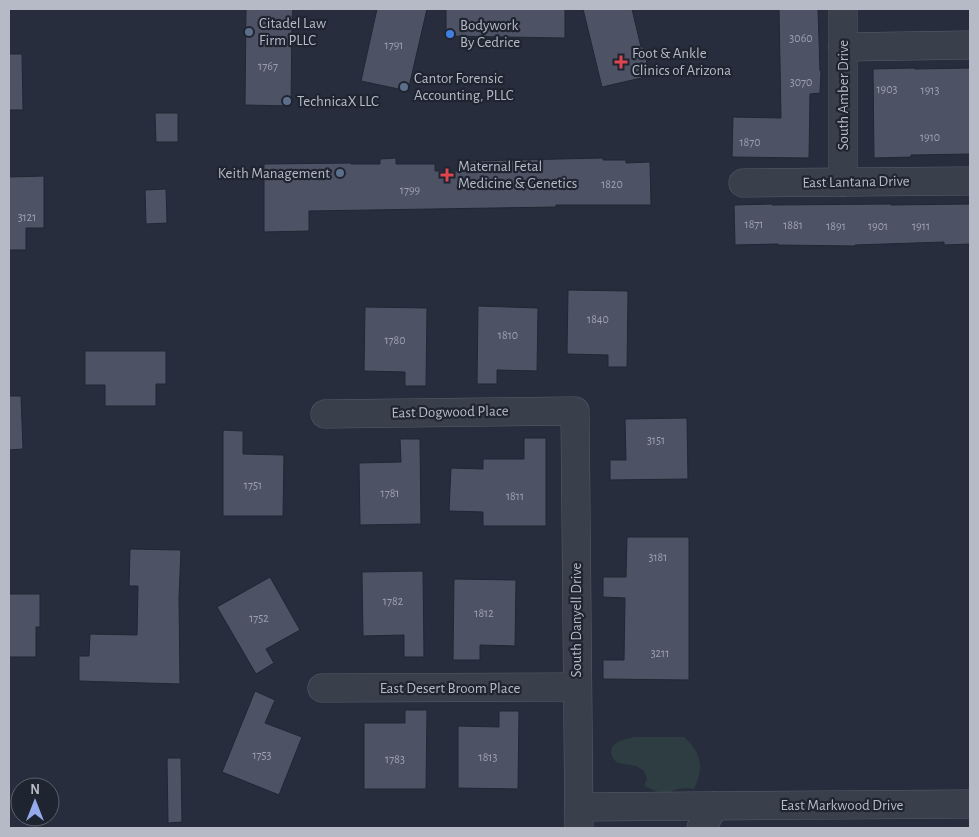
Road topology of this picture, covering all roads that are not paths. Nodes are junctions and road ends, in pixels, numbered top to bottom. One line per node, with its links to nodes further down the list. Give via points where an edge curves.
1 (843, 9): 3 (street, South Amber Drive)
2 (970, 45): 3 (street)
3 (843, 47): 5 (street, South Amber Drive)
4 (970, 181): 5 (street, East Lantana Drive)
5 (843, 182): 6 (street, East Lantana Drive)
6 (743, 183)
7 (575, 411): 8 (street, East Dogwood Place); 9 (street, South Danyell Drive)
8 (325, 414)
9 (577, 687): 10 (street, East Desert Broom Place); 14 (street, South Danyell Drive)
10 (322, 688)
11 (970, 804): 13 (street, East Markwood Drive)
12 (656, 817): 13 (street, East Markwood Drive); 14 (street, East Markwood Drive)
13 (707, 817)
14 (579, 818)

